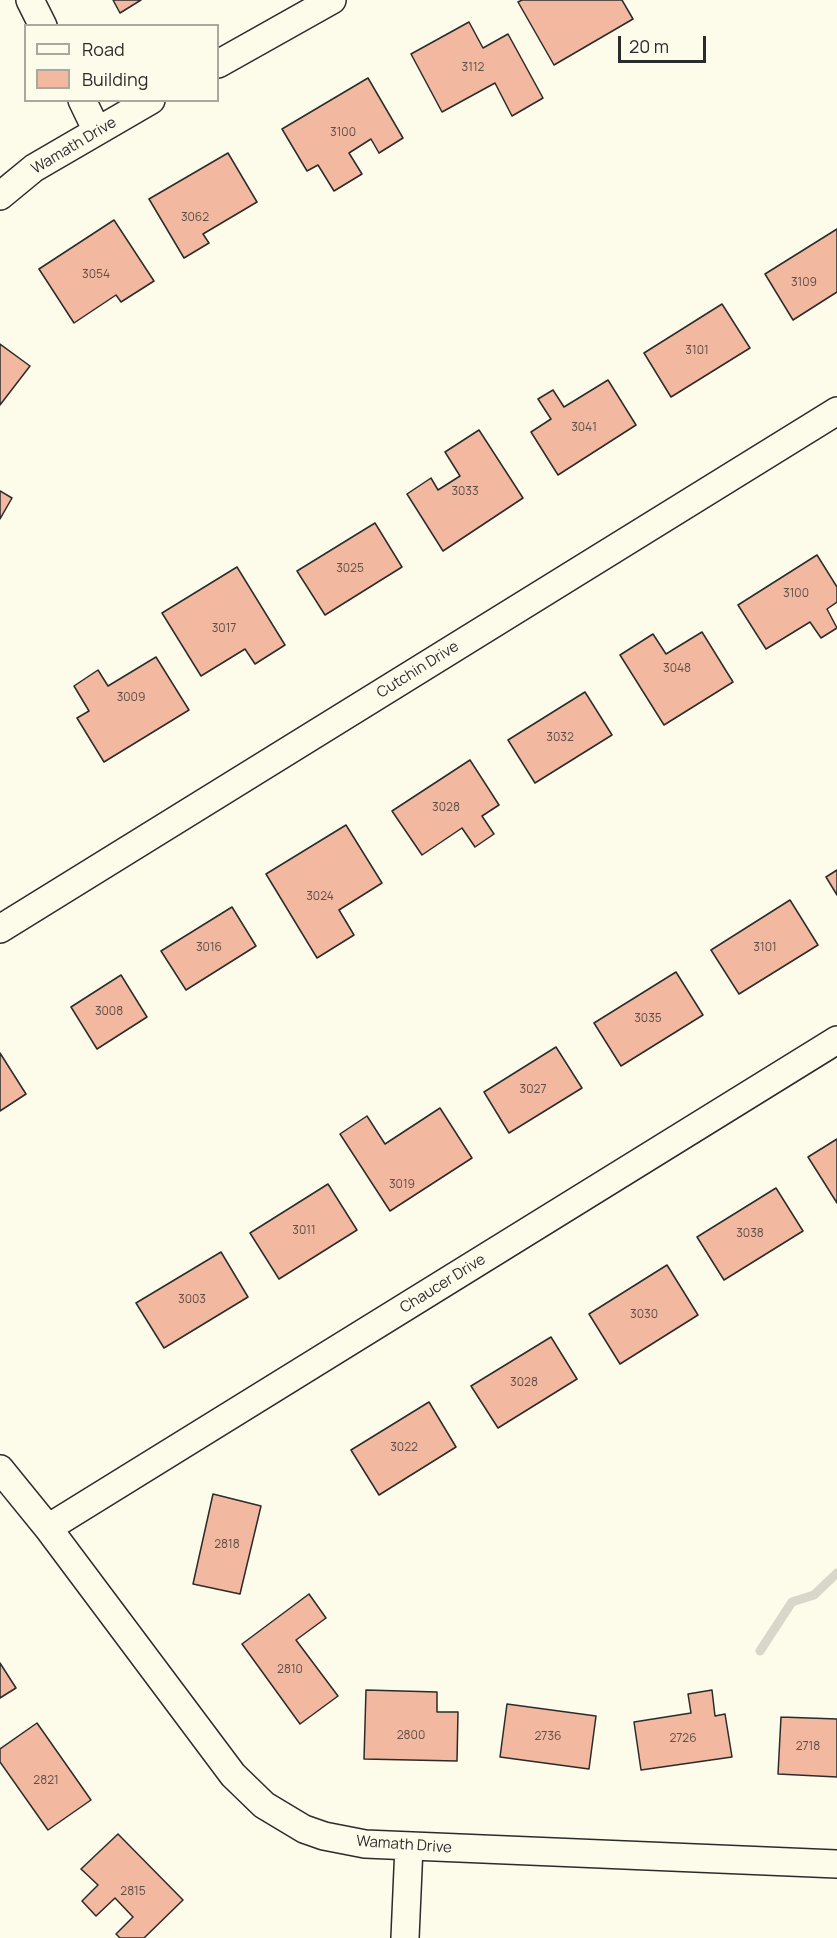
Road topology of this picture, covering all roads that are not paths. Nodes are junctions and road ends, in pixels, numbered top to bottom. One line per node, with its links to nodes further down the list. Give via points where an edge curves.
1 (30, 0): 3 (street)
2 (332, 0): 4 (street)
3 (42, 24)
4 (219, 63)
5 (83, 102): 7 (street)
6 (147, 102): 7 (street, Wamath Drive)
7 (97, 130): 8 (street, Wamath Drive, via 34,168)
8 (0, 196)
9 (837, 411): 10 (street, Cutchin Drive)
10 (0, 929)
11 (837, 1040): 13 (street, Chaucer Drive)
12 (0, 1468): 13 (street, Wamath Drive)
13 (48, 1528): 14 (street, Wamath Drive, via 233,1775 264,1805 324,1836 365,1844)
14 (409, 1846): 15 (street, Wamath Drive); 16 (street)
15 (837, 1864)
16 (405, 1938)

